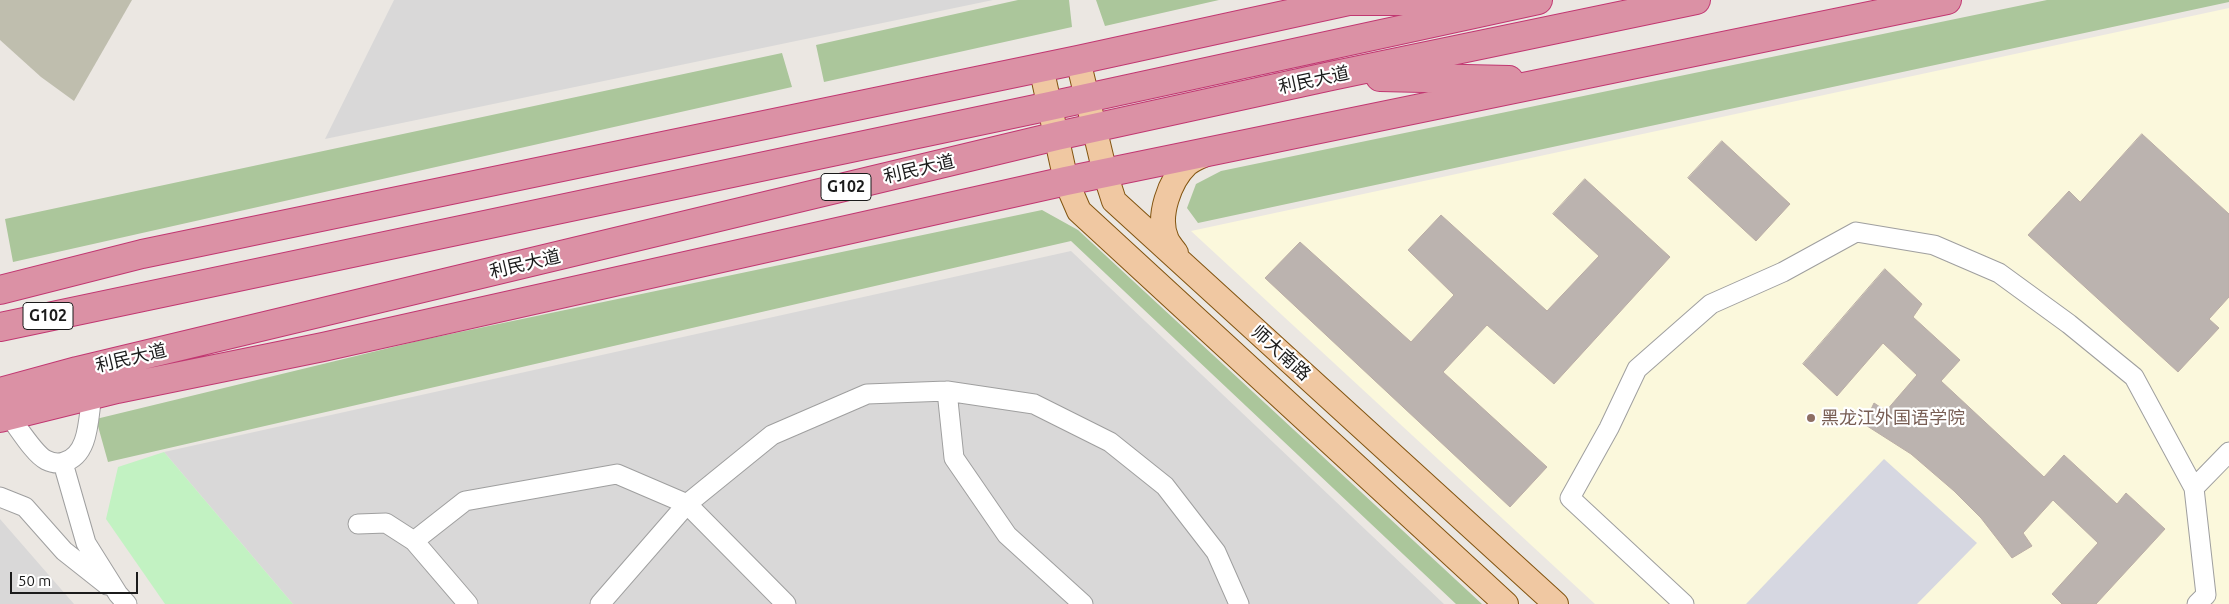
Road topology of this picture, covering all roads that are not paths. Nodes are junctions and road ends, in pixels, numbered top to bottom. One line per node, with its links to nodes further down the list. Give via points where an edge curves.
1 (1537, 0): 4 (highway); 9 (highway, 利民大道 / G102)
2 (1696, 0): 7 (highway, 利民大道 / G102)
3 (1947, 0): 8 (highway)
4 (1350, 1): 5 (highway)
5 (1078, 60): 6 (highway); 9 (main road, 师大南路)
6 (1041, 67): 10 (main road, 师大南路); 16 (highway)
7 (1331, 76): 8 (highway); 11 (highway, 利民大道 / G102)
8 (1559, 81): 13 (highway)
9 (1087, 97): 10 (highway, 利民大道 / G102); 11 (main road, 师大南路)
10 (1050, 106): 12 (main road, 师大南路); 20 (highway, 利民大道 / G102)
11 (1094, 129): 12 (highway, 利民大道 / G102); 14 (main road, 师大南路)
12 (1057, 136): 15 (main road, 师大南路); 23 (highway, 利民大道 / G102)
13 (1210, 152): 14 (highway); 17 (main road, via 1188,164 1180,173 1166,203 1163,227)
14 (1104, 173): 15 (highway); 17 (main road, 师大南路, via 1114,201)
15 (1066, 181): 25 (highway, via 323,347); 40 (main road, 师大南路, via 1079,211)
16 (142, 254): 18 (highway); 20 (highway)
17 (1184, 264): 41 (main road, 师大南路)
18 (0, 290)
19 (0, 306): 21 (highway)
20 (96, 307): 21 (highway, 利民大道 / G102)
21 (43, 317): 22 (highway, 利民大道 / G102)
22 (0, 327)
23 (77, 371): 25 (highway); 26 (highway, 利民大道 / G102)
24 (948, 391): 31 (street, via 867,394 781,431); 38 (street, via 954,458 1007,535); 39 (street, via 1034,404 1110,442 1165,486 1216,552)
25 (105, 392): 26 (highway); 28 (street, via 79,453)
26 (3, 409): 28 (street, via 44,460)
27 (2229, 452): 29 (street)
28 (63, 463): 34 (street, via 86,543)
29 (2194, 488): 42 (street, via 2134,377 2069,324 1999,273 1934,245 1856,232 1783,272 1710,304 1637,369 1570,498); 43 (street, via 2206,594)
30 (0, 497): 34 (street, via 25,507 64,552)
31 (687, 504): 33 (street, via 618,474 465,502); 36 (street); 37 (street)
32 (358, 524): 33 (street, via 386,523)
33 (414, 541): 35 (street)
34 (123, 599)
35 (468, 604)
36 (600, 604)
37 (786, 604)
38 (1083, 604)
39 (1239, 604)
40 (1506, 604)
41 (1556, 604)
42 (1684, 604)
43 (2197, 604)

